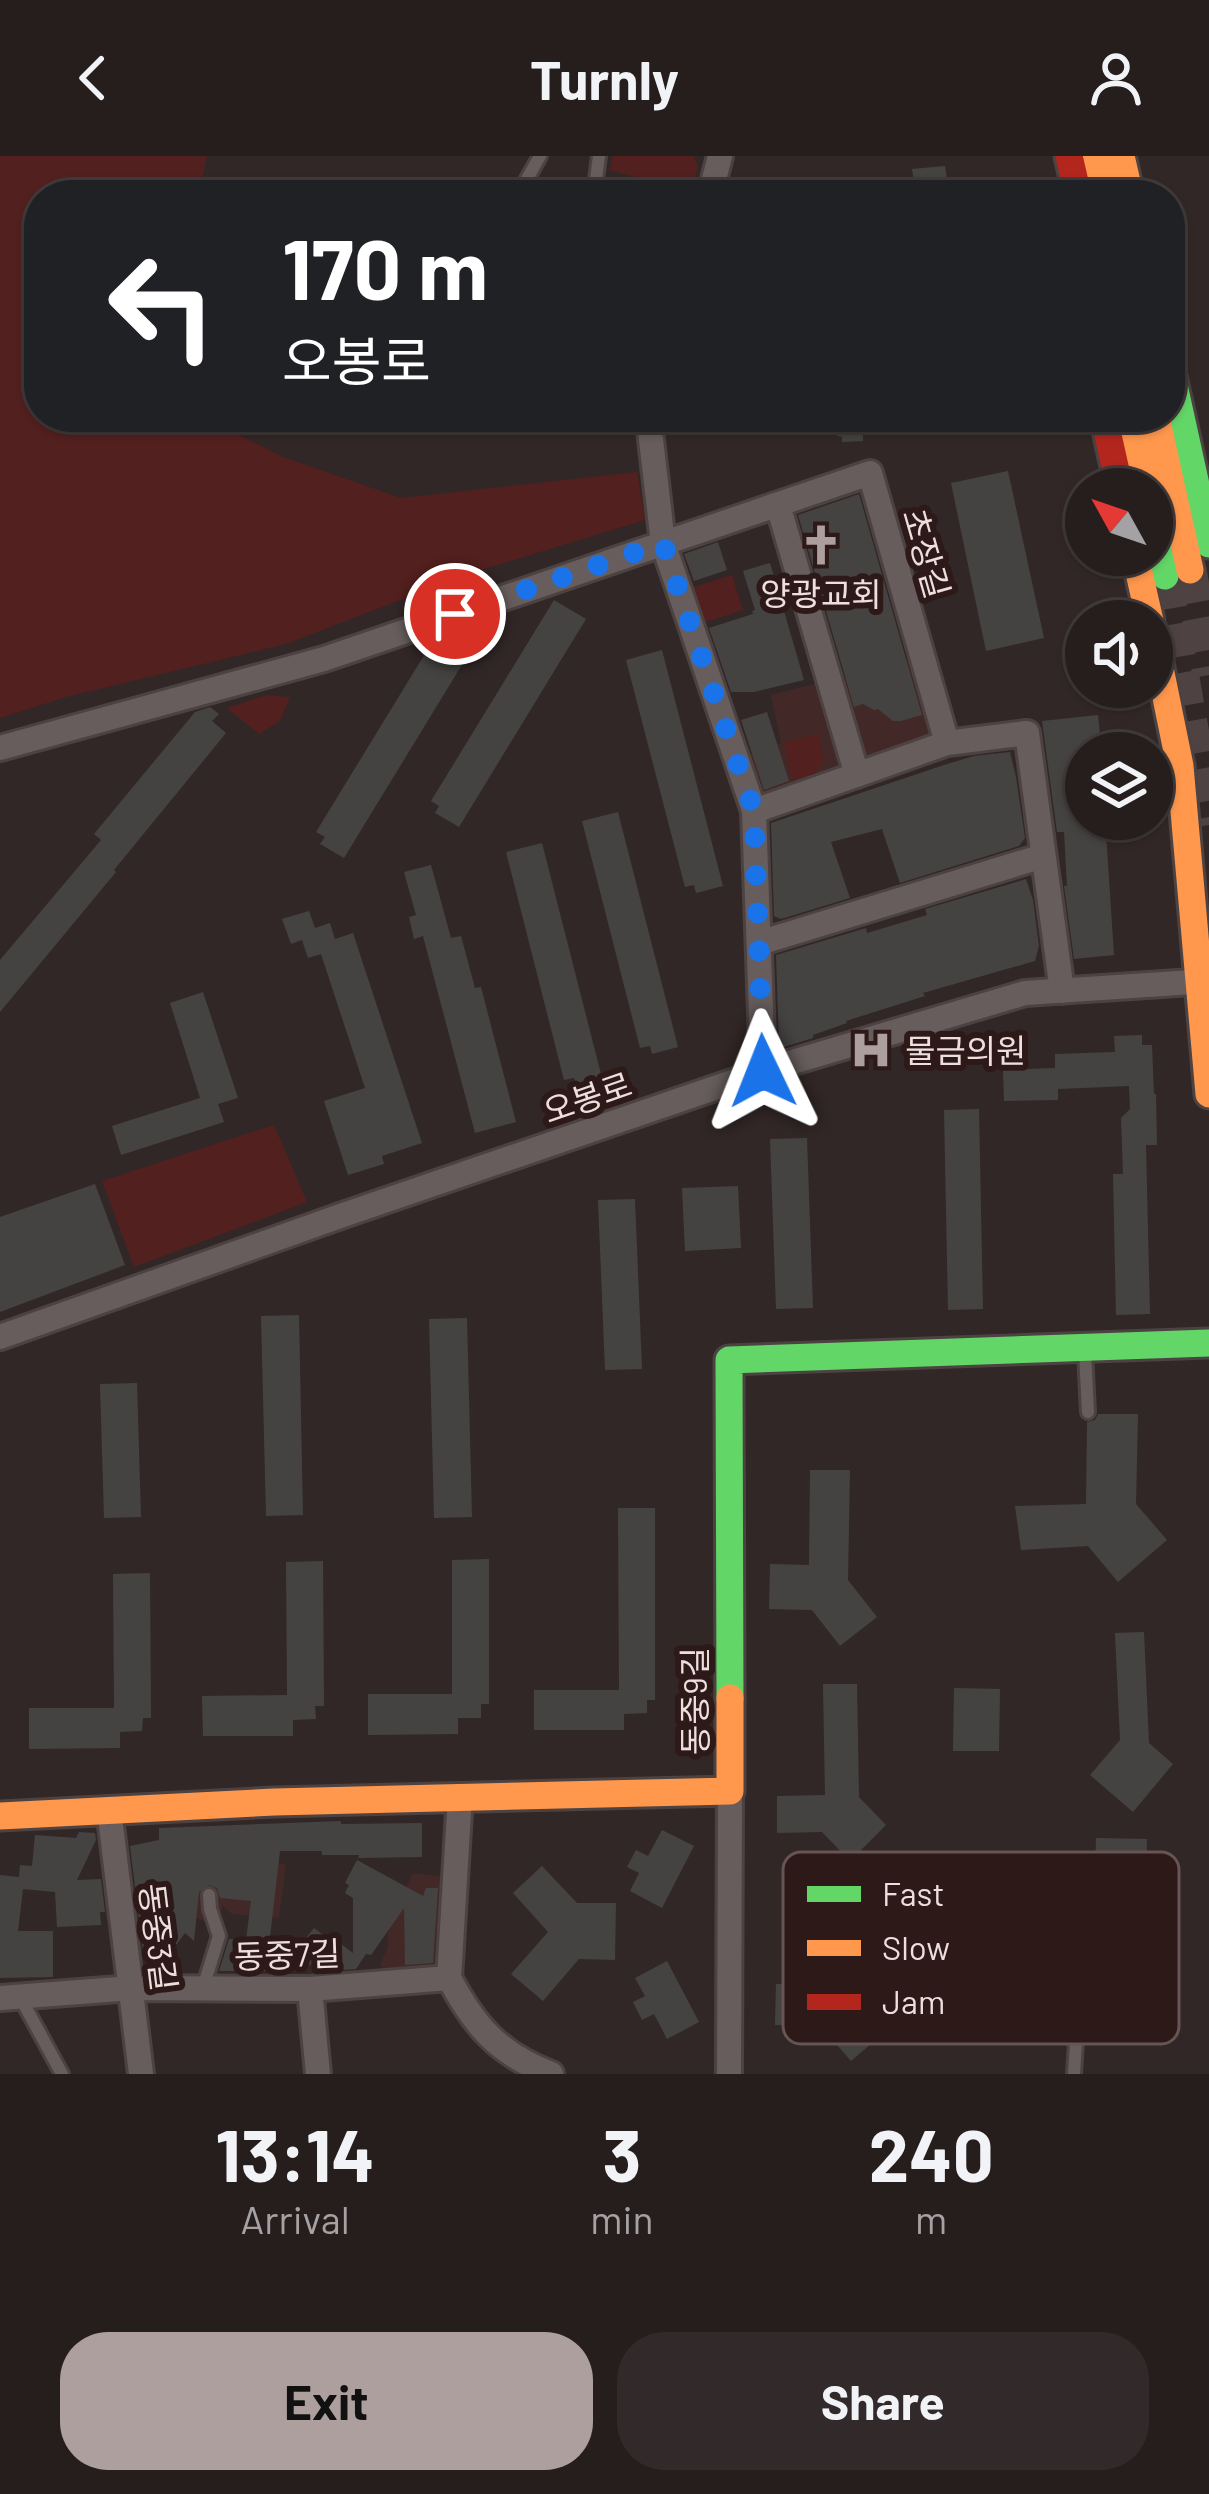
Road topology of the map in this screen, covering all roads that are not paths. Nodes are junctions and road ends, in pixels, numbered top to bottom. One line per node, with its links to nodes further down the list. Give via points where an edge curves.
1 (650, 432): 10 (street)
2 (1107, 432): 6 (street)
3 (1133, 432): 7 (street)
4 (1158, 432): 8 (street)
5 (1184, 432): 12 (street)
6 (1115, 468)
7 (1141, 468)
8 (1163, 468)
9 (778, 505): 10 (street, 초장길); 15 (street, 초장길, via 870,473); 17 (street)
10 (663, 543): 16 (street, via 324,659); 18 (street)
11 (1173, 543): 13 (street, via 1177,573)
12 (1209, 544)
13 (1173, 564)
14 (1170, 708): 21 (street)
15 (947, 743): 17 (street); 19 (street, via 1027,733)
16 (0, 748)
17 (857, 775): 18 (street)
18 (754, 811): 20 (street)
19 (1043, 856): 20 (street); 22 (street)
20 (759, 943): 23 (street)
21 (1205, 982): 22 (street, 오봉로); 24 (street)
22 (1061, 991): 23 (street, 오봉로, via 1025,993)
23 (763, 1071): 25 (street, 오봉로)
24 (1209, 1094)
25 (0, 1336)
26 (1209, 1343): 27 (street, 동중9길)
27 (1085, 1348): 28 (lane); 29 (street, 동중9길, via 729,1360)
28 (1088, 1412)
29 (730, 1791): 30 (street, 동중9길); 44 (street)
30 (460, 1796): 31 (street, 동중9길); 34 (street)
31 (110, 1809): 32 (street, 동중9길); 35 (street, 동중3길)
32 (0, 1816)
33 (209, 1895): 36 (lane, via 219,1936)
34 (449, 1978): 37 (street, 동중7길); 40 (street, via 494,2043)
35 (132, 1988): 36 (street, 동중7길); 38 (street, 동중7길); 42 (street, 동중3길)
36 (202, 1989): 37 (street, 동중7길)
37 (310, 1989): 43 (street)
38 (10, 1998): 41 (lane)
39 (1076, 2044): 45 (lane)
40 (539, 2072)
41 (62, 2074)
42 (141, 2074)
43 (318, 2074)
44 (729, 2074)
45 (1074, 2074)

